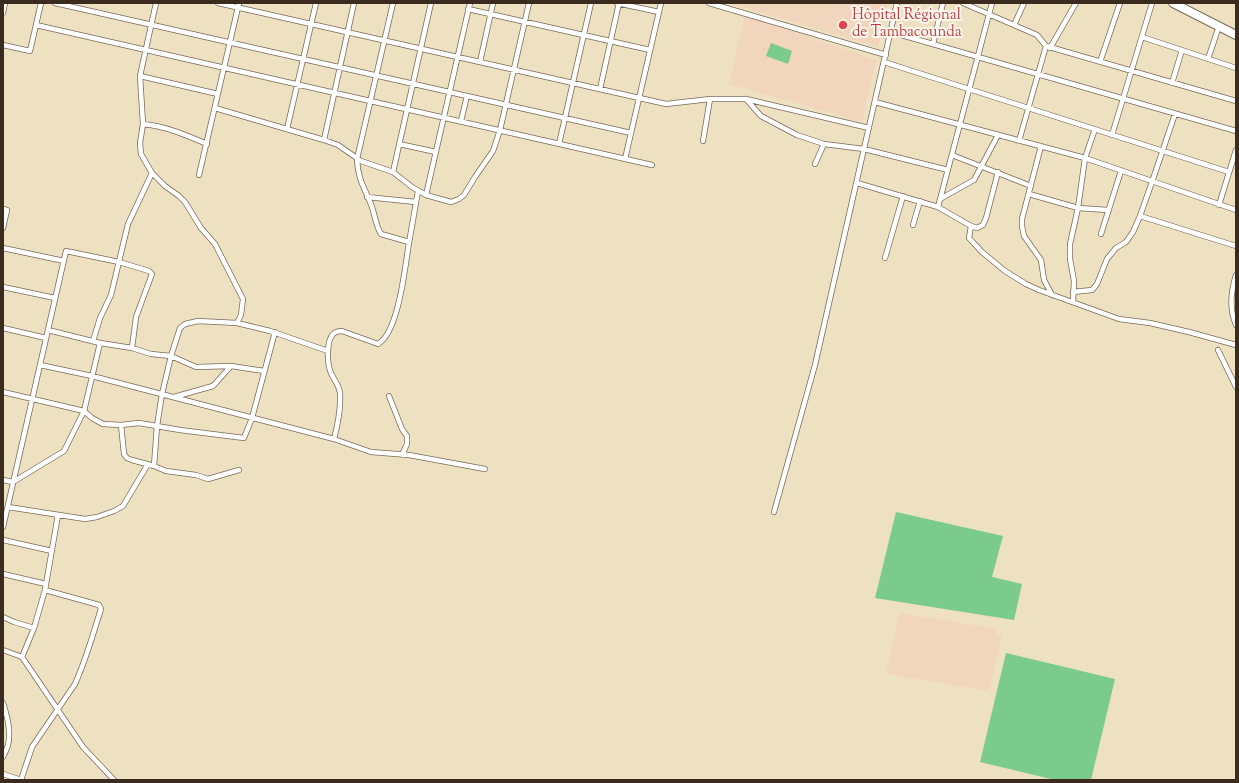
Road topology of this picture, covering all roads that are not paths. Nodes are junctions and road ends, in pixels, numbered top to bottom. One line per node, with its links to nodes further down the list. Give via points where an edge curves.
1 (5, 3): 29 (street)
2 (41, 3): 34 (street)
3 (55, 3): 35 (street)
4 (156, 3): 35 (street)
5 (218, 3): 26 (street)
6 (316, 3): 33 (street)
7 (354, 3): 38 (street)
8 (393, 3): 43 (street)
9 (431, 3): 49 (street)
10 (470, 3): 27 (street)
11 (494, 3): 30 (street)
12 (529, 3): 32 (street)
13 (592, 3): 40 (street)
14 (619, 3): 28 (street); 44 (street)
15 (661, 3): 28 (street)
16 (709, 3): 54 (street)
17 (897, 3): 39 (street)
18 (943, 3): 46 (street)
19 (963, 3): 31 (street)
20 (992, 3): 31 (street)
21 (1024, 3): 36 (street)
22 (1076, 3): 48 (street)
23 (1120, 3): 61 (street)
24 (1152, 3): 42 (street)
25 (1173, 3): 37 (highway)
26 (238, 5): 33 (street); 45 (street)
27 (468, 9): 30 (street); 55 (street)
28 (658, 12): 51 (street)
29 (3, 13)
30 (491, 14): 32 (street); 59 (street)
31 (989, 14): 36 (street); 56 (street)
32 (525, 22): 40 (street); 65 (street)
33 (311, 24): 38 (street); 57 (street)
34 (36, 25): 47 (street, via 30,51); 50 (street)
35 (151, 25): 45 (street); 50 (street)
36 (1014, 25): 48 (street, via 1037,35)
37 (1219, 26): 41 (highway); 58 (street)
38 (348, 32): 43 (street); 62 (street)
39 (891, 32): 46 (street); 54 (street)
40 (584, 35): 44 (street); 70 (street)
41 (1236, 35)
42 (1142, 37): 52 (street); 66 (street)
43 (384, 40): 49 (street); 69 (street)
44 (611, 41): 51 (street); 74 (street)
45 (230, 42): 57 (street); 63 (street)
46 (932, 44): 56 (street)
47 (5, 46): 53 (street)
48 (1048, 47): 61 (street); 67 (street)
49 (421, 49): 55 (street); 73 (street)
50 (146, 50): 63 (street); 68 (street)
51 (650, 50): 80 (street)
52 (1182, 50): 58 (street); 71 (street)
53 (3, 52)
54 (886, 55): 60 (street)
55 (458, 57): 59 (street); 76 (street)
56 (978, 57): 67 (street); 75 (street)
57 (303, 59): 62 (street); 72 (street)
58 (1208, 59): 64 (street)
59 (480, 62): 65 (street)
60 (884, 62): 75 (street); 86 (street)
61 (1100, 62): 66 (street)
62 (340, 67): 69 (street); 77 (street)
63 (224, 68): 72 (street); 78 (street)
64 (1236, 68)
65 (514, 70): 70 (street); 87 (street)
66 (1132, 71): 71 (street); 83 (street)
67 (1038, 74): 83 (street); 89 (street)
68 (140, 76): 78 (street); 95 (street)
69 (376, 76): 73 (street); 84 (street)
70 (573, 83): 74 (street); 93 (street)
71 (1172, 83): 85 (street)
72 (297, 84): 77 (street); 98 (street)
73 (413, 84): 76 (street); 90 (street)
74 (600, 89): 80 (street)
75 (970, 89): 89 (street); 96 (street)
76 (450, 92): 79 (street); 92 (street)
77 (334, 93): 84 (street); 105 (street)
78 (218, 94): 88 (street)
79 (467, 96): 87 (street); 94 (street)
80 (639, 98): 81 (street, via 666,104); 102 (street)
81 (710, 99): 82 (street); 107 (street)
82 (746, 99): 97 (street); 111 (street, via 761,116 797,135)
83 (1123, 99): 91 (street); 104 (street)
84 (370, 101): 90 (street); 119 (street)
85 (1236, 101)
86 (875, 102): 96 (street); 97 (street)
87 (506, 105): 93 (street); 100 (street)
88 (215, 108): 98 (street); 108 (street)
89 (1028, 108): 99 (street); 106 (street)
90 (407, 109): 92 (street); 109 (street)
91 (1175, 114): 101 (street); 115 (street)
92 (444, 118): 94 (street); 116 (street)
93 (565, 118): 102 (street); 110 (street)
94 (461, 121): 100 (street)
95 (143, 124): 108 (street, via 167,129); 129 (street, via 141,154)
96 (960, 125): 103 (street); 117 (street)
97 (869, 128): 113 (street)
98 (287, 129): 105 (street)
99 (1095, 129): 104 (street); 118 (street)
100 (500, 130): 110 (street); 136 (street, via 494,151 464,195 451,202)
101 (1236, 131)
102 (631, 133): 120 (street)
103 (998, 135): 106 (street); 123 (street)
104 (1112, 135): 115 (street)
105 (324, 140): 119 (street, via 338,145)
106 (1019, 140): 112 (street)
107 (703, 141)
108 (206, 144): 130 (street)
109 (399, 144): 116 (street); 126 (street)
110 (560, 144): 120 (street)
111 (824, 144): 113 (street); 121 (street)
112 (1041, 146): 118 (street); 133 (street)
113 (864, 149): 124 (street); 132 (street)
114 (1236, 150): 128 (street)
115 (1162, 151): 128 (street); 131 (street)
116 (436, 152): 136 (street)
117 (952, 154): 123 (street); 124 (street)
118 (1085, 158): 125 (street); 144 (street)
119 (357, 159): 126 (street); 138 (street, via 359,177)
120 (625, 159): 122 (street)
121 (815, 164)
122 (652, 165)
123 (982, 166): 127 (street); 139 (street, via 974,180)
124 (948, 170): 139 (street)
125 (1121, 171): 131 (street); 146 (street)
126 (393, 172): 134 (street)
127 (998, 172): 133 (street); 150 (street, via 983,225 977,228)
128 (1229, 172): 142 (street)
129 (152, 173): 158 (street, via 128,224); 166 (street, via 185,202 201,228 215,244 243,299)
130 (199, 175)
131 (1152, 182): 142 (street); 148 (street)
132 (857, 183): 137 (street); 202 (street, via 815,365)
133 (1031, 186): 135 (street)
134 (418, 191): 136 (street); 141 (street)
135 (1029, 194): 144 (street); 163 (street, via 1022,219 1023,231 1026,240 1041,260 1044,280)
136 (426, 195)
137 (903, 196): 140 (street); 156 (street)
138 (367, 197): 141 (street); 153 (street, via 372,206 376,227 381,234)
139 (940, 199): 143 (street)
140 (920, 201): 143 (street); 149 (street)
141 (416, 202): 153 (street)
142 (1219, 205): 147 (street)
143 (938, 207): 150 (street)
144 (1078, 208): 146 (street); 162 (street, via 1070,252)
145 (3, 209): 151 (street, via 7,210)
146 (1108, 210): 152 (street)
147 (1236, 210)
148 (1140, 216): 154 (street); 162 (street, via 1131,236 1116,248 1108,259 1092,290)
149 (912, 225)
150 (971, 226): 163 (street, via 969,238 990,260 1026,284)
151 (3, 228)
152 (1101, 234)
153 (409, 242): 177 (street, via 397,310 385,338 378,344 337,331 332,334)
154 (1236, 246)
155 (3, 248): 157 (street)
156 (886, 258)
157 (64, 261): 158 (street, via 66,251); 164 (street)
158 (119, 262): 172 (street, via 111,295); 175 (street, via 150,271 152,274 136,318)
159 (1236, 275): 161 (street)
160 (3, 287): 164 (street)
161 (1234, 287): 167 (street, via 1231,297)
162 (1073, 292): 165 (street)
163 (1052, 295): 165 (street)
164 (55, 298): 169 (street)
165 (1073, 302): 174 (street, via 1118,319 1150,323)
166 (237, 323): 170 (street); 178 (street, via 198,321 185,324 180,328)
167 (1236, 325)
168 (3, 328): 171 (street)
169 (48, 330): 171 (street); 172 (street)
170 (275, 332): 177 (street); 181 (street)
171 (46, 338): 179 (street)
172 (93, 341): 173 (street)
173 (100, 343): 175 (street); 182 (street)
174 (1236, 345)
175 (132, 348): 178 (street, via 151,354)
176 (1218, 350): 183 (street)
177 (328, 351): 193 (street, via 331,373 340,388 339,421)
178 (171, 356): 180 (street, via 196,367); 185 (street)
179 (40, 365): 182 (street); 188 (street)
180 (231, 366): 181 (street); 187 (street, via 213,386)
181 (264, 371): 190 (street)
182 (92, 376): 185 (street); 189 (street)
183 (1236, 387)
184 (3, 392): 188 (street)
185 (162, 394): 187 (street); 192 (street)
186 (389, 396): 194 (street, via 407,436 407,444)
187 (173, 397): 190 (street)
188 (32, 399): 189 (street); 200 (street)
189 (84, 411): 191 (street, via 103,424); 200 (street, via 64,451)
190 (252, 418): 192 (street, via 244,438); 193 (street)
191 (121, 425): 192 (street, via 139,423); 195 (street, via 124,454 127,458)
192 (157, 426): 196 (street)
193 (334, 439): 194 (street, via 371,452)
194 (402, 455): 197 (street)
195 (148, 464): 196 (street); 203 (street, via 123,506 85,519)
196 (154, 466): 198 (street, via 208,480)
197 (485, 468)
198 (239, 470)
199 (3, 480): 200 (street)
200 (13, 482): 201 (street)
201 (6, 509): 203 (street); 204 (street)
202 (774, 512)
203 (58, 515): 206 (street)
204 (3, 527)
205 (3, 540): 206 (street)
206 (52, 551): 208 (street)
207 (3, 574): 208 (street)
208 (46, 584): 209 (street)
209 (45, 590): 211 (street); 215 (street, via 101,607 80,673)
210 (3, 616): 211 (street)
211 (34, 628): 213 (street)
212 (3, 650): 213 (street)
213 (22, 657): 215 (street)
214 (3, 704): 216 (street, via 9,737)
215 (57, 709): 218 (street, via 32,747); 219 (street, via 83,747)
216 (3, 757)
217 (3, 774): 218 (street)
218 (21, 780)
219 (114, 780)

